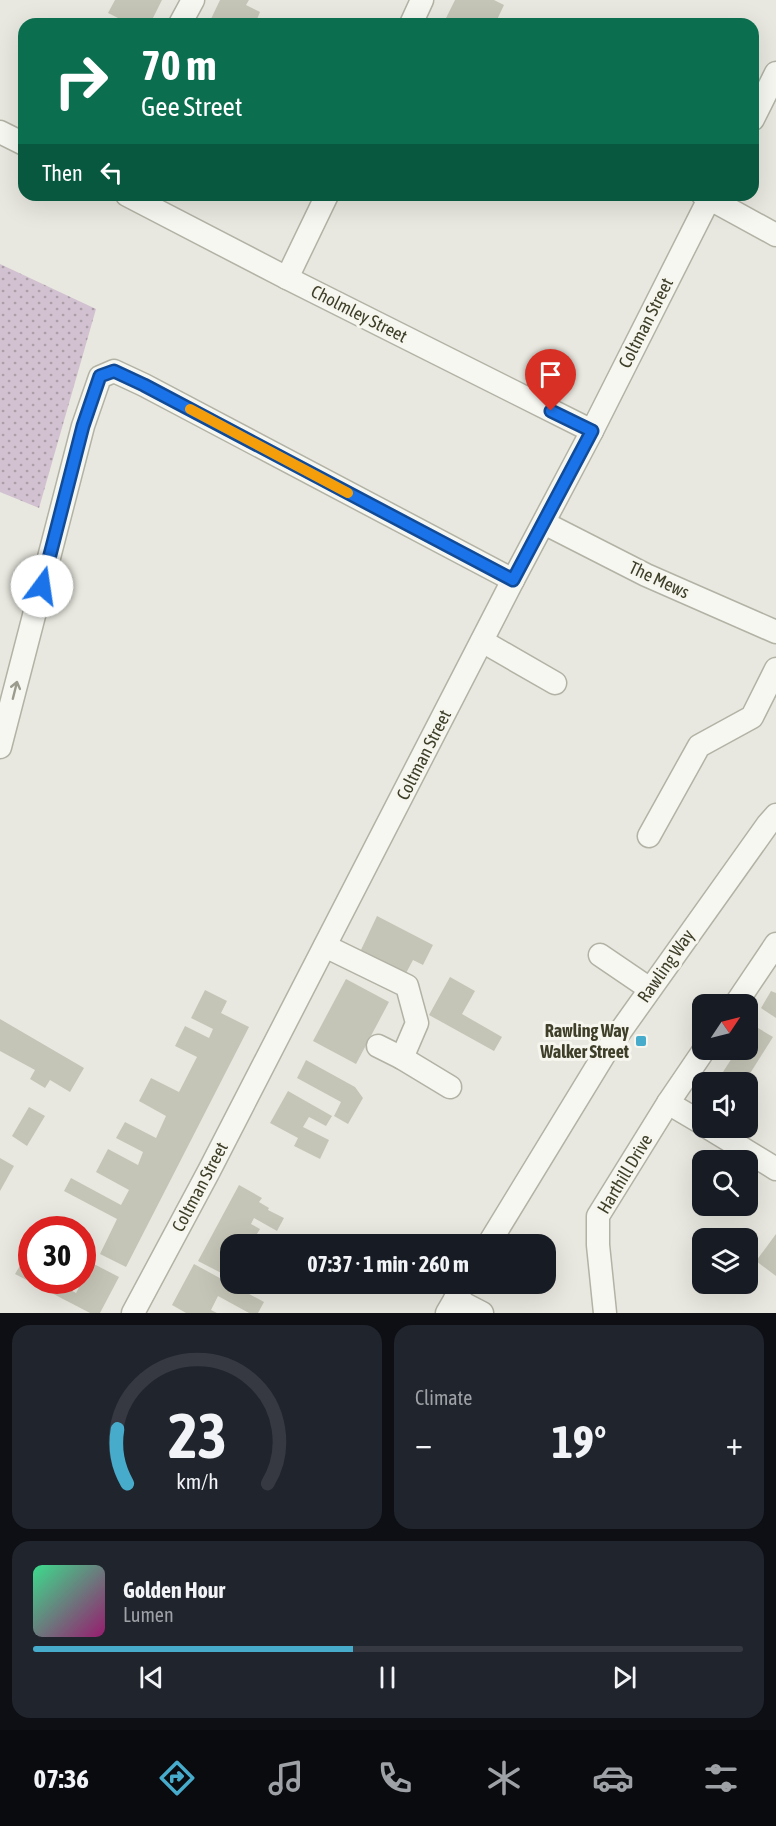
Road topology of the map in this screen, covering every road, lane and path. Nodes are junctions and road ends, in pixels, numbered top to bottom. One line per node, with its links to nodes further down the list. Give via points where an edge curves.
1 (193, 0): 3 (street)
2 (422, 0): 4 (street)
3 (183, 18)
4 (414, 18)
5 (776, 73): 6 (street)
6 (759, 107)
7 (0, 132): 8 (street)
8 (18, 141)
9 (139, 201): 14 (street, Cholmley Street)
10 (324, 201): 14 (street)
11 (706, 201): 15 (street, Coltman Street)
12 (717, 201): 13 (street)
13 (776, 235)
14 (287, 278): 15 (street, Cholmley Street)
15 (592, 431): 16 (street, Coltman Street)
16 (544, 523): 17 (street, Coltman Street); 18 (street, The Mews, via 646,575)
17 (513, 580): 19 (street, Coltman Street); 22 (street, one-way to 17, via 83,426 100,376 114,371)
18 (776, 632)
19 (482, 641): 21 (street); 25 (street, Coltman Street)
20 (776, 669): 24 (street, via 752,717 699,746)
21 (555, 683)
22 (0, 747)
23 (776, 814): 28 (street, Rawling Way)
24 (650, 836)
25 (325, 946): 31 (street, via 407,986 417,1023); 40 (street, Coltman Street)
26 (775, 946): 29 (street)
27 (600, 955): 28 (street)
28 (650, 990): 38 (street, Rawling Way, via 607,1050)
29 (742, 994)
30 (378, 1046): 31 (street)
31 (402, 1058): 33 (street)
32 (697, 1060): 34 (street, Harthill Drive)
33 (450, 1087)
34 (668, 1103): 35 (street); 42 (street, Harthill Drive, via 598,1216)
35 (692, 1118)
36 (726, 1138): 37 (street)
37 (776, 1169)
38 (495, 1234)
39 (455, 1299): 41 (street)
40 (133, 1313)
41 (482, 1313)
42 (605, 1313)

